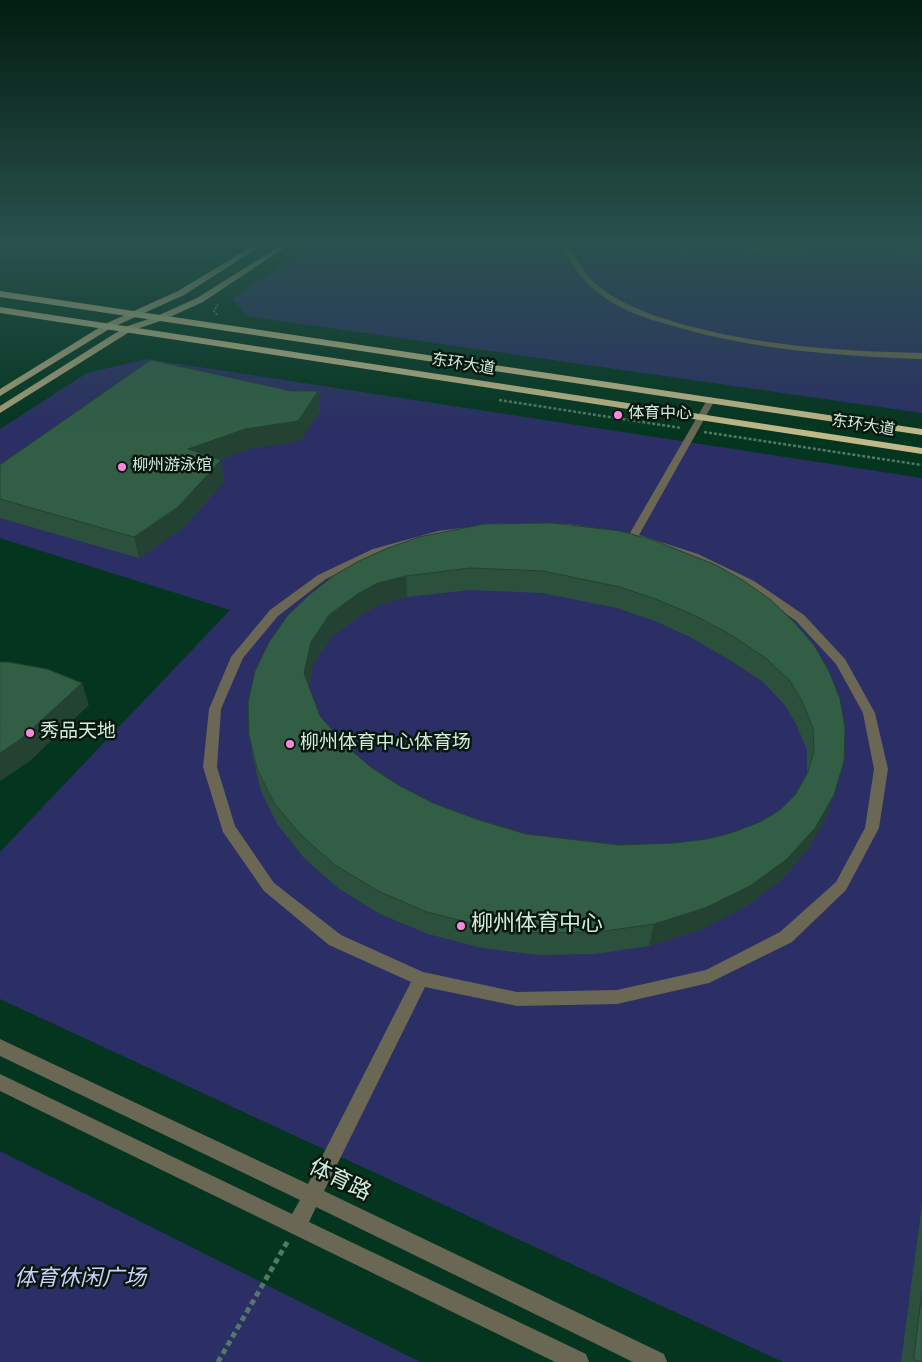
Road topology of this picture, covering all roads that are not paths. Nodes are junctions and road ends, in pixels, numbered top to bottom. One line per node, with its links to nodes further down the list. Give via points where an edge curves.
1 (88, 308): 6 (highway, 东环大道)
2 (151, 308): 6 (main road)
3 (182, 308): 7 (main road)
4 (629, 308): 10 (street, via 699,333 810,351)
5 (0, 310): 8 (highway, 东环大道)
6 (136, 315): 7 (highway, 东环大道); 8 (main road)
7 (160, 318): 9 (main road); 12 (highway, 东环大道)
8 (108, 326): 9 (highway, 东环大道); 11 (main road)
9 (128, 329): 13 (main road); 14 (highway, 东环大道)
10 (922, 356)
11 (0, 393)
12 (711, 400): 14 (street); 15 (highway, 东环大道)
13 (0, 410)
14 (702, 418): 16 (highway, 东环大道); 17 (street)
15 (922, 432)
16 (922, 452)
17 (633, 537): 18 (street, via 568,527 502,526 438,534 377,551 322,578 274,613 238,657 215,709 210,767 228,828 269,888 335,940); 18 (street, via 694,556 750,583 800,618 841,662 869,713 881,769 872,828 841,886 786,937 709,976 617,998 517,998)
18 (421, 979): 21 (street)
19 (0, 1047): 21 (street, 体育路)
20 (0, 1082): 22 (street)
21 (311, 1195): 22 (street); 24 (street, 体育路)
22 (297, 1225): 23 (street)
23 (578, 1362)
24 (656, 1362)

